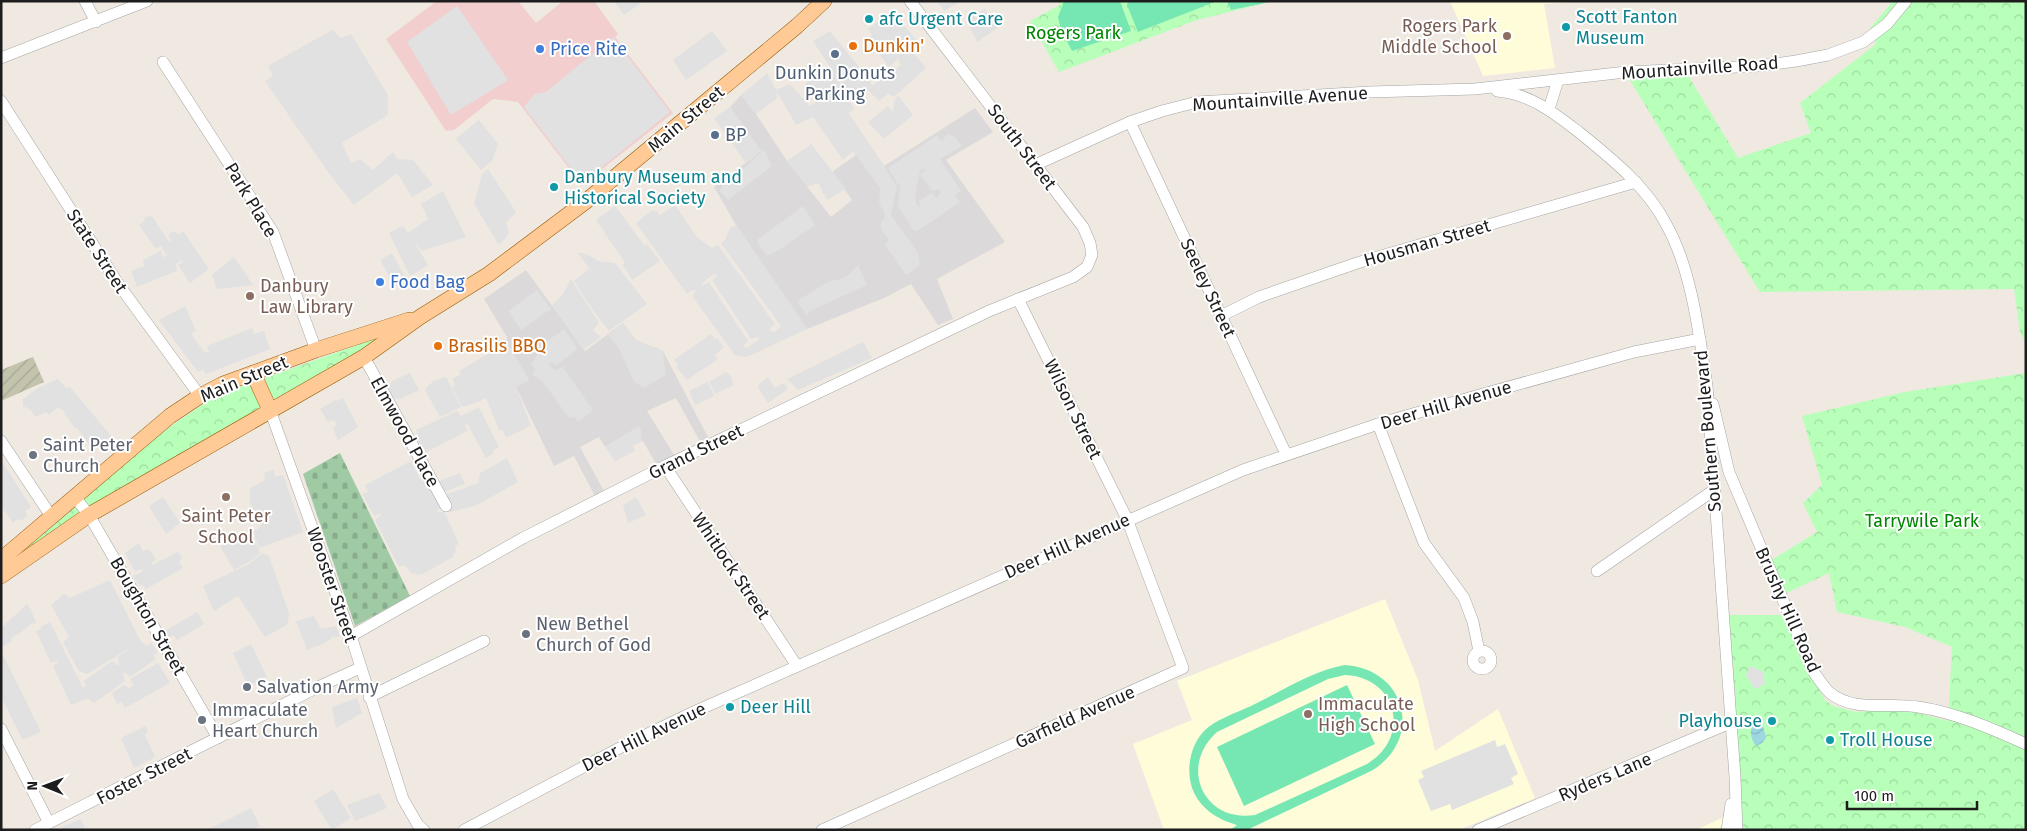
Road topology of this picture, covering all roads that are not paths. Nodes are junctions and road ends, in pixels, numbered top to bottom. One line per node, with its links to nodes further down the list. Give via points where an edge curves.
1 (85, 1): 6 (street)
2 (147, 1): 6 (street)
3 (824, 1): 19 (main road, Main Street, via 585,202 489,274)
4 (910, 1): 14 (street, South Street)
5 (1906, 1): 9 (street, Mountainville Road, via 1887,24 1869,37 1828,55 1759,66 1626,72)
6 (96, 22): 7 (street)
7 (1, 58)
8 (163, 62): 21 (street, Park Place, via 273,232)
9 (1558, 80): 10 (street, Mountainville Road); 12 (street)
10 (1475, 88): 12 (street, Southern Boulevard, via 1522,95); 13 (street, Mountainville Avenue, via 1224,100 1186,105)
11 (1, 101): 25 (street, State Street, via 119,286)
12 (1549, 109): 15 (street, Southern Boulevard)
13 (1130, 122): 14 (street, Mountainville Avenue); 18 (street, Seeley Street)
14 (1035, 165): 16 (street, South Street, via 1083,228 1092,255 1087,267)
15 (1636, 182): 18 (street, Housman Street, via 1357,263 1259,297); 20 (street, Southern Boulevard, via 1666,224 1678,250)
16 (1051, 286): 17 (street, Grand Street)
17 (1018, 299): 30 (street, Grand Street); 36 (street, Wilson Street)
18 (1221, 316): 29 (street, Seeley Street)
19 (420, 317): 21 (main road, Main Street); 22 (main road, Main Street)
20 (1700, 339): 24 (street, Southern Boulevard); 27 (street, Deer Hill Avenue, via 1634,352)
21 (316, 350): 23 (main road, Main Street)
22 (364, 357): 26 (main road, Main Street); 33 (street, Elmwood Place)
23 (253, 373): 25 (main road, Main Street); 26 (main road, Wooster Street)
24 (1707, 386): 31 (street, Southern Boulevard); 49 (street, Brushy Hill Road, via 1729,472 1812,671 1829,692 1861,706 1917,706 1940,712)
25 (200, 396): 32 (main road, Main Street, via 170,416)
26 (270, 410): 34 (main road, Main Street); 40 (street, Wooster Street)
27 (1378, 424): 29 (street, Deer Hill Avenue); 42 (street, via 1424,543 1464,598)
28 (1, 442): 35 (street)
29 (1286, 454): 36 (street, Deer Hill Avenue)
30 (665, 466): 40 (street, Grand Street, via 523,538); 43 (street, Whitlock Street)
31 (1714, 490): 38 (street); 46 (street, Southern Boulevard)
32 (74, 496): 34 (street, Boughton Street); 35 (main road, Main Street)
33 (446, 506)
34 (89, 515): 39 (main road, Main Street); 48 (street, Boughton Street)
35 (51, 516): 37 (main road, Main Street)
36 (1127, 520): 43 (street, Deer Hill Avenue); 57 (street, Garfield Avenue, via 1183,668)
37 (1, 562)
38 (1597, 571)
39 (1, 576)
40 (350, 636): 44 (street, Wooster Street)
41 (484, 641): 45 (street)
42 (1479, 651)
43 (797, 666): 53 (street, Deer Hill Avenue, via 637,739)
44 (360, 668): 45 (street, Wooster Street); 48 (street, Foster Street)
45 (369, 697): 51 (street, Wooster Street)
46 (1730, 723): 50 (street, Southern Boulevard); 58 (street, Ryders Lane)
47 (1, 729): 52 (street)
48 (218, 738): 52 (street, Foster Street)
49 (2026, 744)
50 (1736, 777): 59 (street, Southern Boulevard); 60 (street, Southern Boulevard)
51 (403, 799): 55 (street, Wooster Street); 56 (street, Wooster Street)
52 (49, 823): 54 (street, Foster Street)
53 (466, 829)
54 (35, 830)
55 (411, 830)
56 (424, 830)
57 (822, 830)
58 (1478, 830)
59 (1727, 830)
60 (1737, 830)

